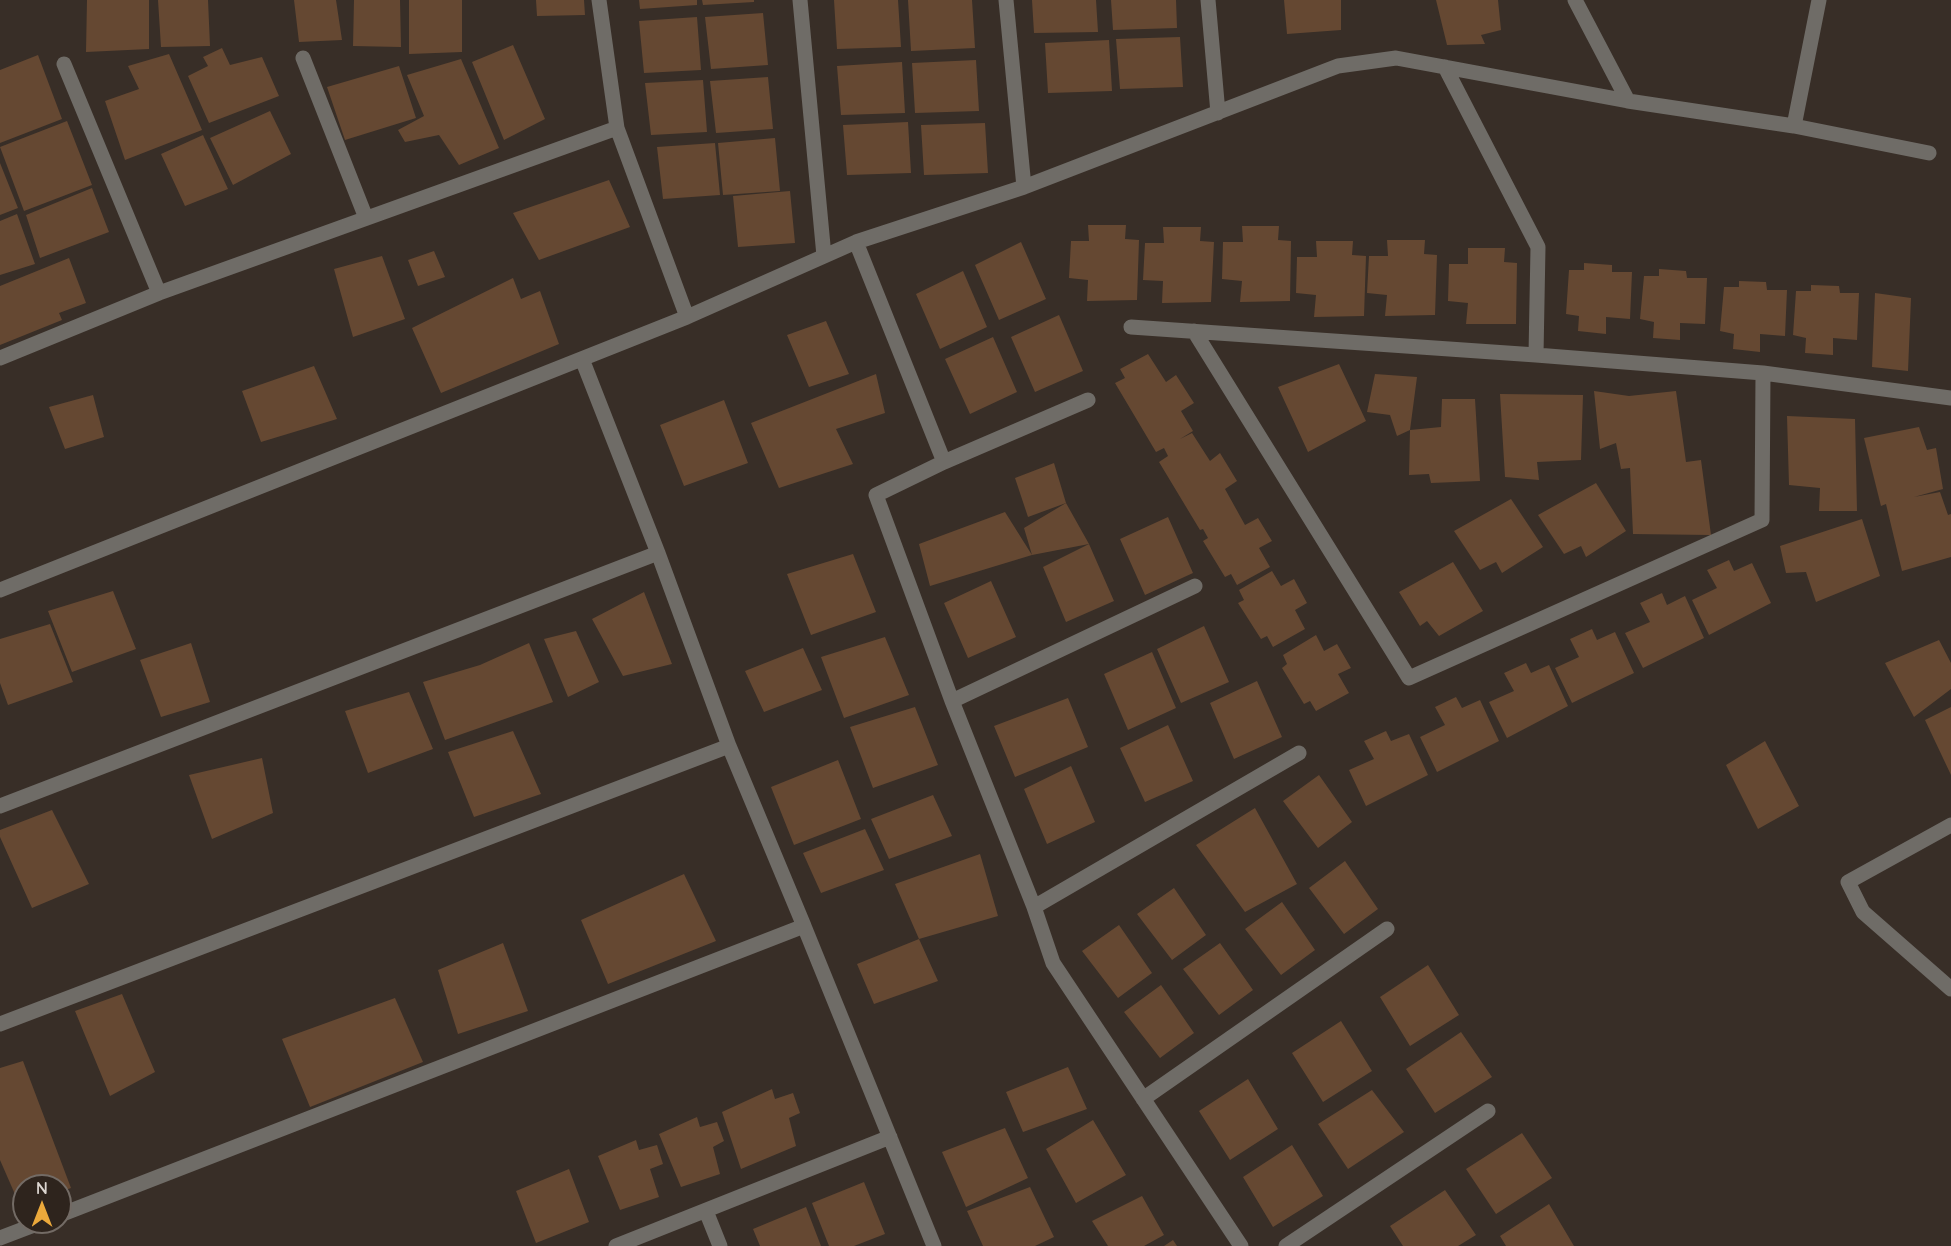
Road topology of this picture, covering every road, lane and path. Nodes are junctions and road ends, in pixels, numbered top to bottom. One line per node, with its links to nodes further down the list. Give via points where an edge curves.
1 (599, 0): 13 (street)
2 (800, 0): 18 (street)
3 (1006, 0): 15 (street)
4 (1208, 0): 11 (street)
5 (1575, 0): 10 (street)
6 (1819, 0): 12 (street)
7 (303, 58): 16 (street)
8 (63, 64): 19 (street)
9 (1445, 67): 10 (street); 11 (street, via 1396,58 1338,66); 23 (street, via 1538,247)
10 (1628, 101): 12 (street)
11 (1218, 112): 15 (street)
12 (1794, 126): 14 (street)
13 (617, 128): 16 (street); 20 (street)
14 (1929, 153)
15 (1024, 187): 17 (street)
16 (366, 218): 19 (street)
17 (856, 242): 18 (street); 29 (street)
18 (825, 256): 20 (street)
19 (159, 294): 24 (street)
20 (687, 317): 25 (street)
21 (1131, 327): 22 (street)
22 (1194, 331): 23 (street); 26 (street, via 1409,678 1762,520)
23 (1536, 355): 26 (street)
24 (0, 358)
25 (582, 359): 30 (street); 32 (street)
26 (1763, 373): 27 (street)
27 (1951, 398)
28 (1088, 400): 29 (street)
29 (944, 462): 33 (street, via 876,495)
30 (658, 553): 34 (street); 36 (street)
31 (1195, 586): 33 (street)
32 (0, 590)
33 (952, 701): 38 (street)
34 (729, 747): 39 (street); 42 (street)
35 (1299, 753): 38 (street)
36 (0, 806)
37 (1951, 825): 41 (street, via 1848,882 1863,912)
38 (1034, 907): 43 (street, via 1053,963)
39 (804, 926): 45 (street); 46 (street)
40 (1387, 929): 43 (street)
41 (1951, 989)
42 (0, 1024)
43 (1143, 1100): 51 (street)
44 (1488, 1111): 52 (street)
45 (890, 1137): 47 (street); 50 (street)
46 (72, 1210)
47 (706, 1211): 48 (street); 49 (street)
48 (616, 1246)
49 (720, 1246)
50 (934, 1246)
51 (1241, 1246)
52 (1286, 1246)

